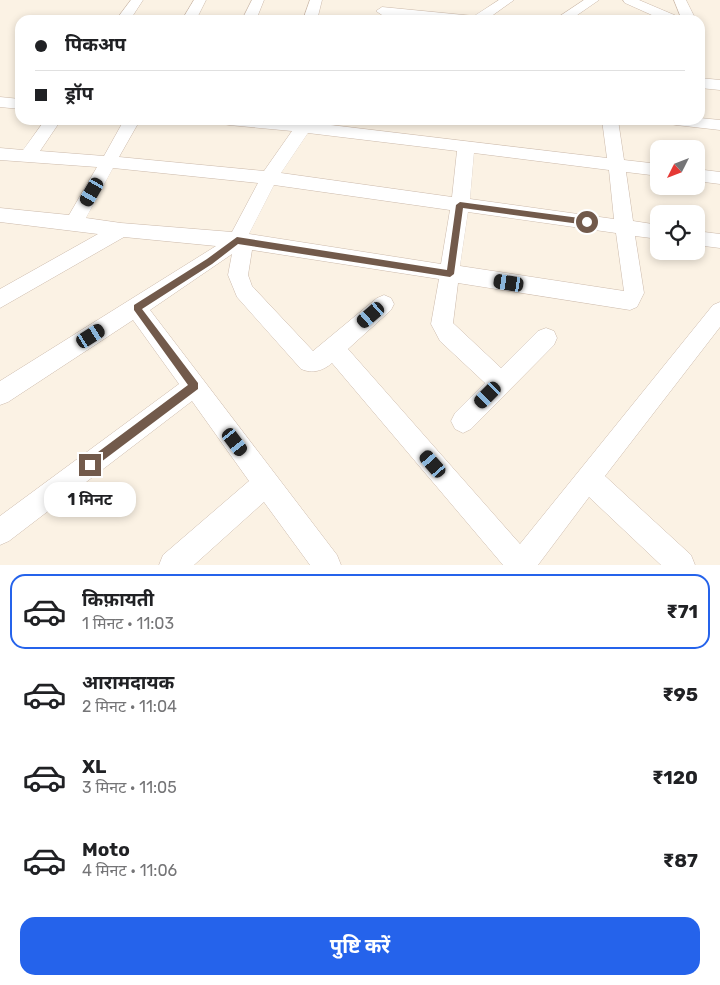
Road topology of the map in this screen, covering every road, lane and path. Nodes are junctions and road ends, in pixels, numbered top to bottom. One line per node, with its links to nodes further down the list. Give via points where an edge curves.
1 (136, 0): 10 (street)
2 (200, 0): 11 (street)
3 (258, 0): 12 (street)
4 (316, 0): 13 (street)
5 (508, 0): 15 (street)
6 (592, 0): 16 (street)
7 (629, 0): 17 (street)
8 (680, 0): 18 (street)
9 (382, 10): 14 (street)
10 (126, 15)
11 (192, 15)
12 (251, 15)
13 (312, 15)
14 (428, 15)
15 (483, 15)
16 (569, 15)
17 (663, 15)
18 (687, 15)
19 (705, 84): 20 (street)
20 (720, 85)
21 (0, 102): 22 (street)
22 (15, 104)
23 (705, 123): 29 (street)
24 (49, 125): 32 (street)
25 (129, 125): 33 (street)
26 (305, 125): 37 (street)
27 (319, 125): 30 (street)
28 (611, 125): 34 (street)
29 (720, 125)
30 (466, 147): 34 (street); 39 (street)
31 (0, 154): 32 (street)
32 (27, 157): 33 (street)
33 (110, 162): 37 (street); 41 (street)
34 (618, 165): 35 (street); 42 (street)
35 (650, 169)
36 (705, 176): 38 (street)
37 (269, 178): 39 (street); 46 (street)
38 (720, 178)
39 (460, 205): 42 (street); 48 (street)
40 (0, 215): 41 (street)
41 (74, 223): 43 (street)
42 (623, 227): 44 (street); 48 (street, via 634,293 630,301)
43 (121, 230): 46 (street); 49 (street)
44 (650, 231)
45 (705, 239): 47 (street)
46 (240, 241): 48 (street); 51 (street); 54 (street, via 238,275 244,292 308,362 319,360)
47 (720, 241)
48 (450, 274): 55 (street, via 442,324 448,334)
49 (0, 299)
50 (384, 304): 54 (street)
51 (136, 308): 56 (street); 57 (street)
52 (720, 311): 59 (street)
53 (546, 338): 55 (street)
54 (333, 348): 64 (street)
55 (501, 383): 58 (street)
56 (194, 386): 60 (street); 61 (street)
57 (0, 394)
58 (463, 421)
59 (588, 478): 64 (street); 65 (street)
60 (266, 483): 62 (street); 63 (street)
61 (0, 532)
62 (173, 565)
63 (326, 565)
64 (521, 565)
65 (680, 565)

